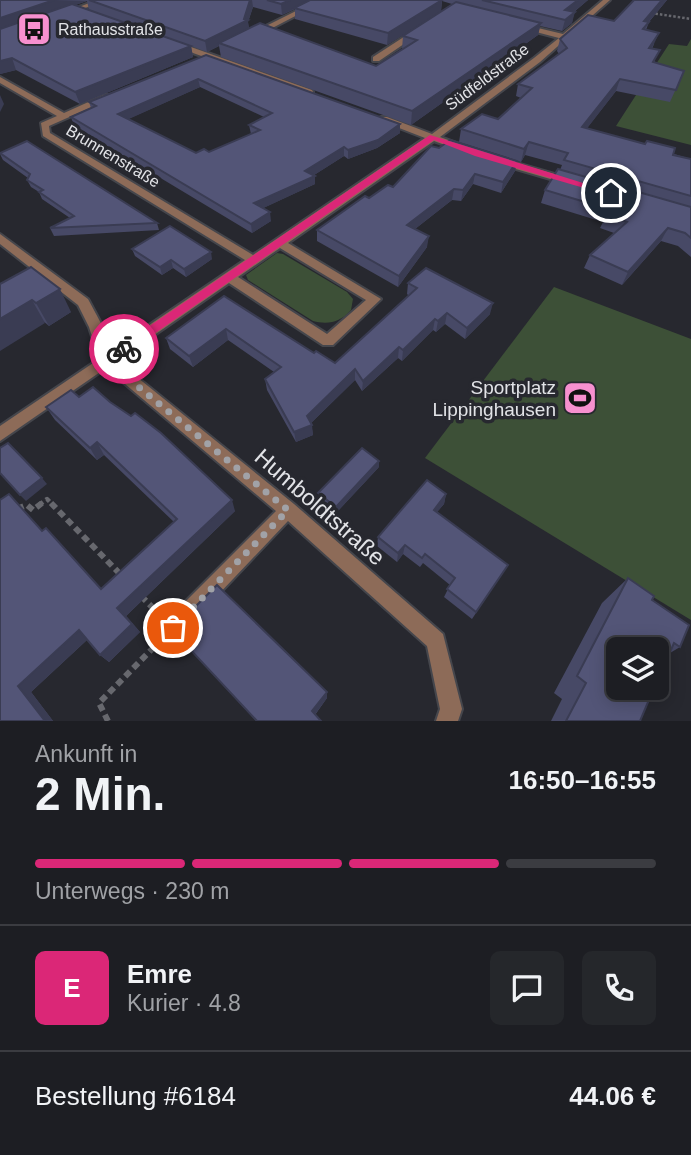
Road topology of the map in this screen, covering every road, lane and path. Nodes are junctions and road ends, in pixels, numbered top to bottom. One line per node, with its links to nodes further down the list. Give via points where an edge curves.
1 (103, 0): 4 (street)
2 (323, 0): 13 (street)
3 (607, 0): 11 (street, Südfeldstraße)
4 (76, 10): 6 (street); 7 (street)
5 (640, 11): 8 (path)
6 (88, 14)
7 (58, 17)
8 (691, 19)
9 (515, 24): 11 (street)
10 (420, 30): 16 (street)
11 (565, 37): 23 (street, Südfeldstraße)
12 (161, 39): 15 (street)
13 (244, 39)
14 (221, 50): 15 (street)
15 (209, 56): 17 (street); 20 (street)
16 (376, 59)
17 (197, 61)
18 (0, 80): 22 (street)
19 (124, 90): 22 (street, Brunnenstraße)
20 (315, 94)
21 (367, 113): 23 (street)
22 (62, 115): 29 (street, Brunnenstraße, via 44,125 46,134)
23 (433, 137): 24 (street); 28 (street, Südfeldstraße)
24 (478, 155)
25 (491, 159): 26 (street)
26 (584, 186)
27 (0, 238): 31 (street, via 83,302)
28 (278, 242): 29 (street, Südfeldstraße); 30 (street, via 374,299 328,341)
29 (253, 260): 30 (street, Südfeldstraße)
30 (229, 277): 31 (street, Südfeldstraße)
31 (107, 361): 32 (street, Südfeldstraße); 33 (street, Humboldtstraße)
32 (0, 434)
33 (288, 510): 37 (street); 39 (street, Humboldtstraße, via 436,641 451,709)
34 (6, 513): 35 (path, via 27,505 33,510 47,499)
35 (124, 579)
36 (134, 588): 37 (path)
37 (173, 628): 38 (path, via 99,702)
38 (108, 721)
39 (447, 721)

